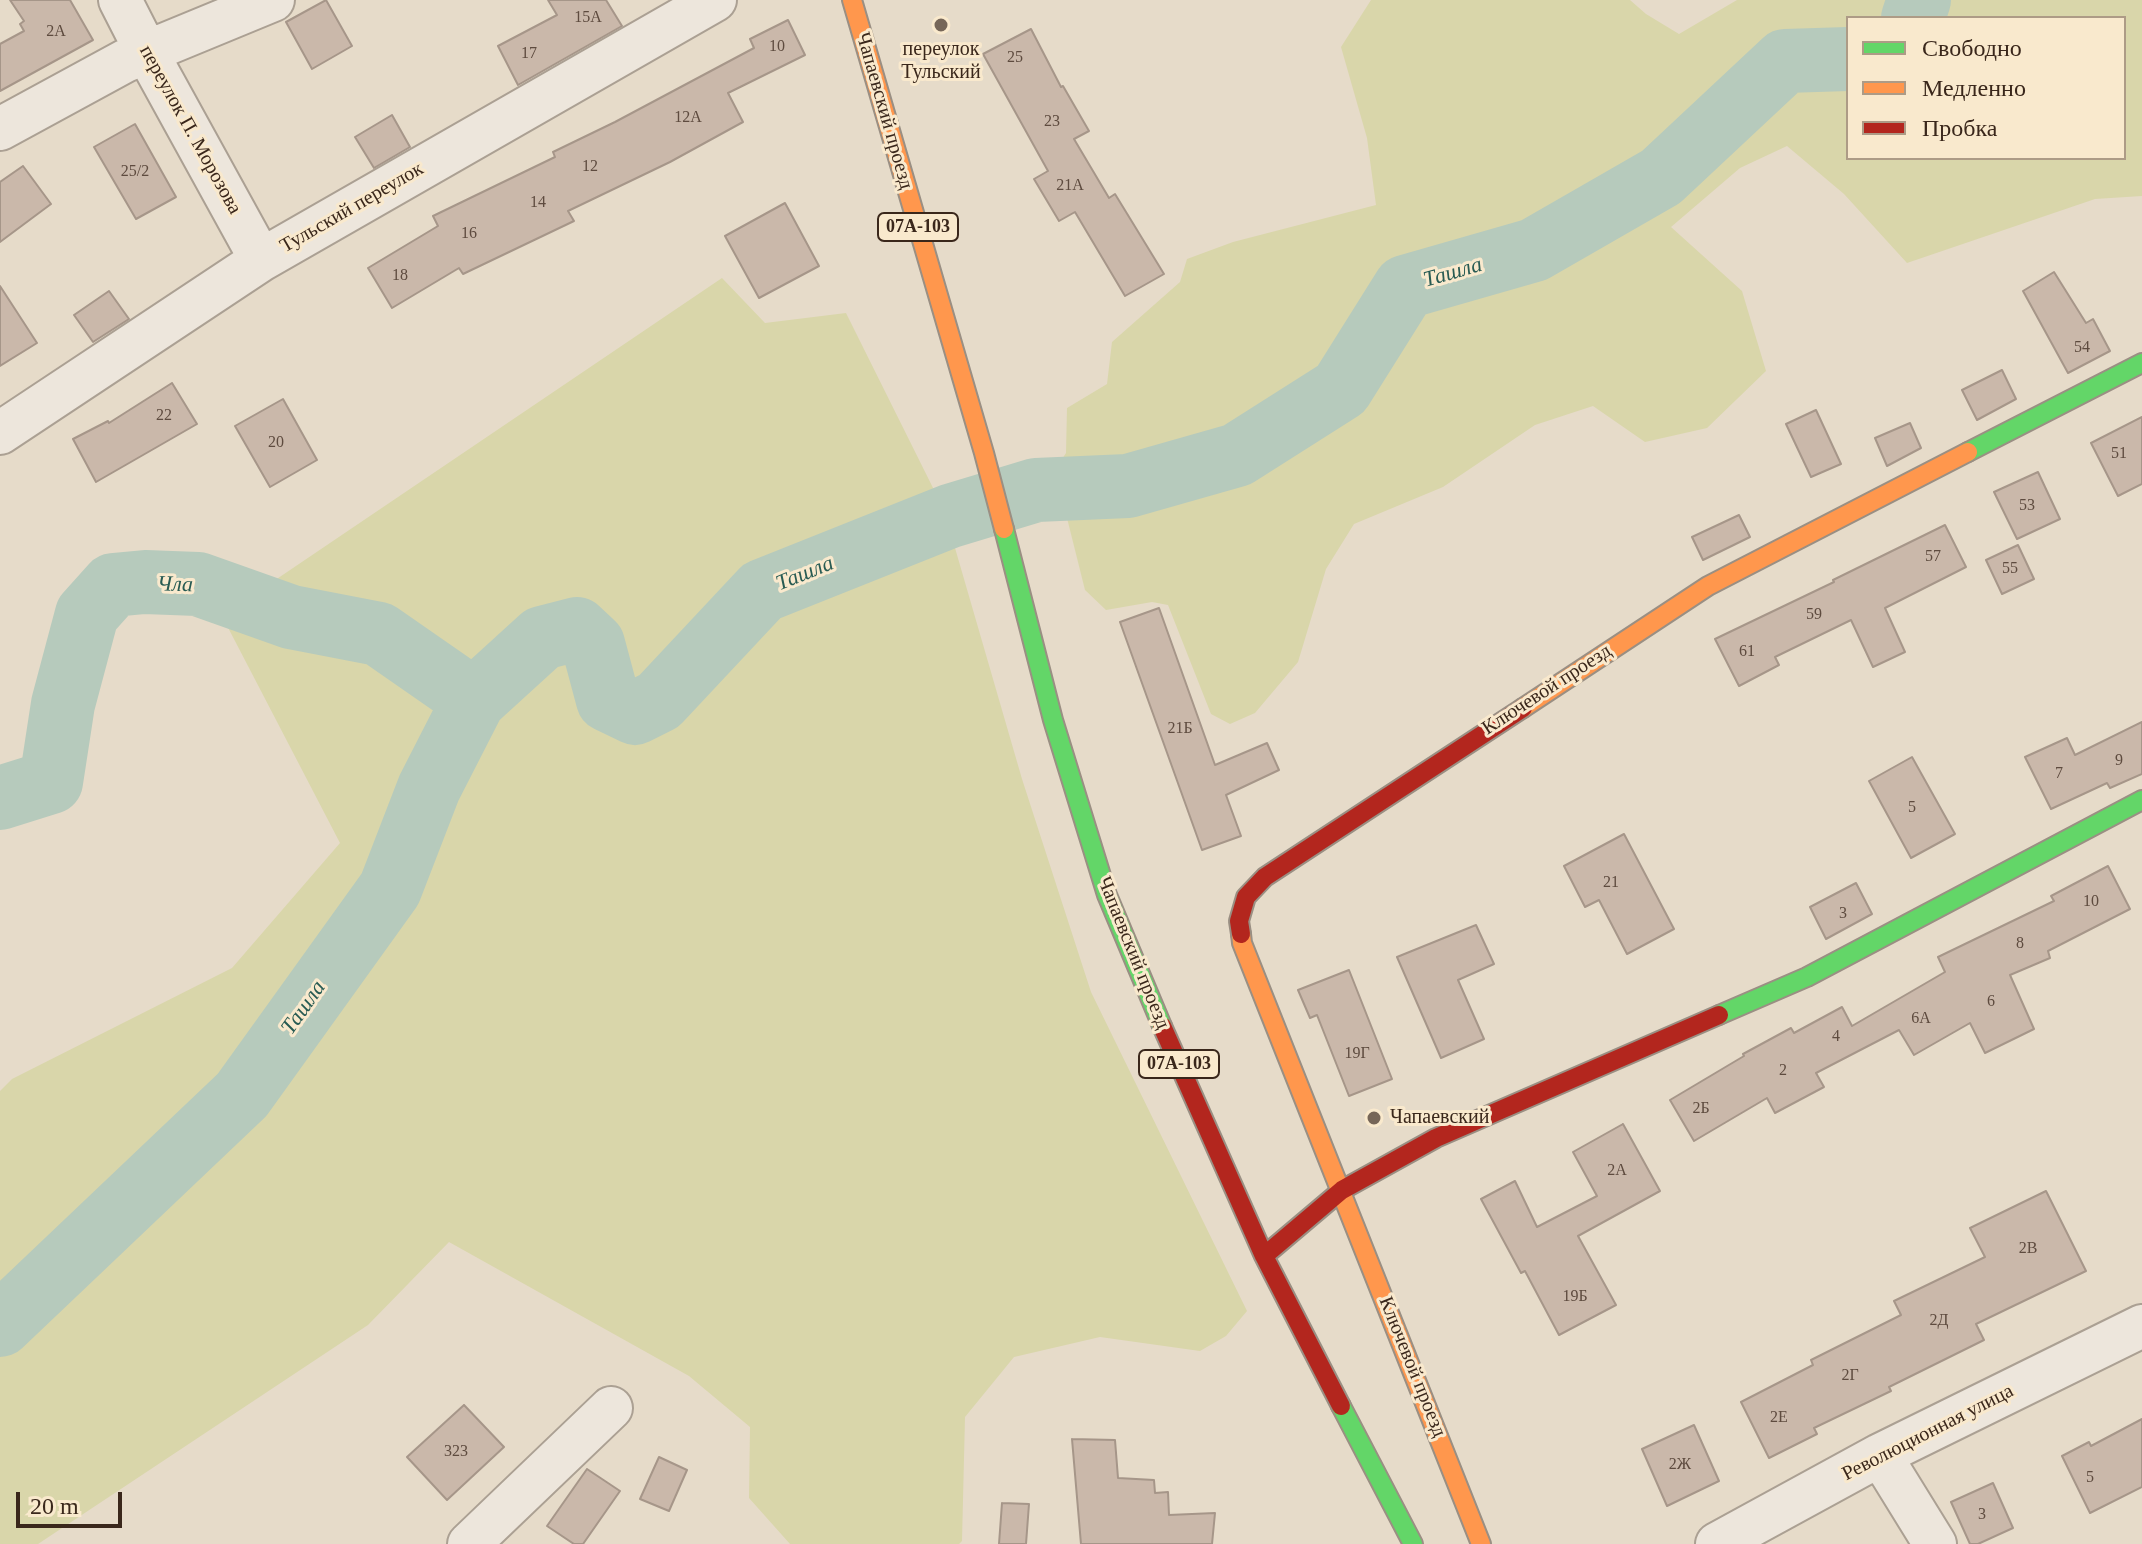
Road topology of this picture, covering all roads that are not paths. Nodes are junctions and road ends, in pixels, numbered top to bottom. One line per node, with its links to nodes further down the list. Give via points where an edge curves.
1 (120, 0): 5 (street, переулок П. Морозова)
2 (273, 0): 5 (street)
3 (715, 0): 7 (street, Тульский переулок)
4 (852, 0): 12 (street, Чапаевский проезд / 07А-103, via 1107,895)
5 (146, 51): 6 (street); 7 (street, переулок П. Морозова)
6 (0, 129)
7 (261, 260): 9 (street, Тульский переулок)
8 (2142, 363): 11 (street, Ключевой проезд, via 1708,586 1265,877 1246,897 1239,921 1242,943)
9 (0, 433)
10 (2142, 800): 11 (street, via 1807,977 1436,1138)
11 (1342, 1190): 12 (street); 18 (street, Ключевой проезд)
12 (1264, 1256): 17 (street, Чапаевский проезд / 07А-103)
13 (2142, 1326): 15 (street, Революционная улица)
14 (611, 1408): 16 (street)
15 (1880, 1455): 19 (street, Революционная улица); 20 (street)
16 (469, 1544)
17 (1413, 1544)
18 (1481, 1544)
19 (1717, 1544)
20 (1935, 1544)

